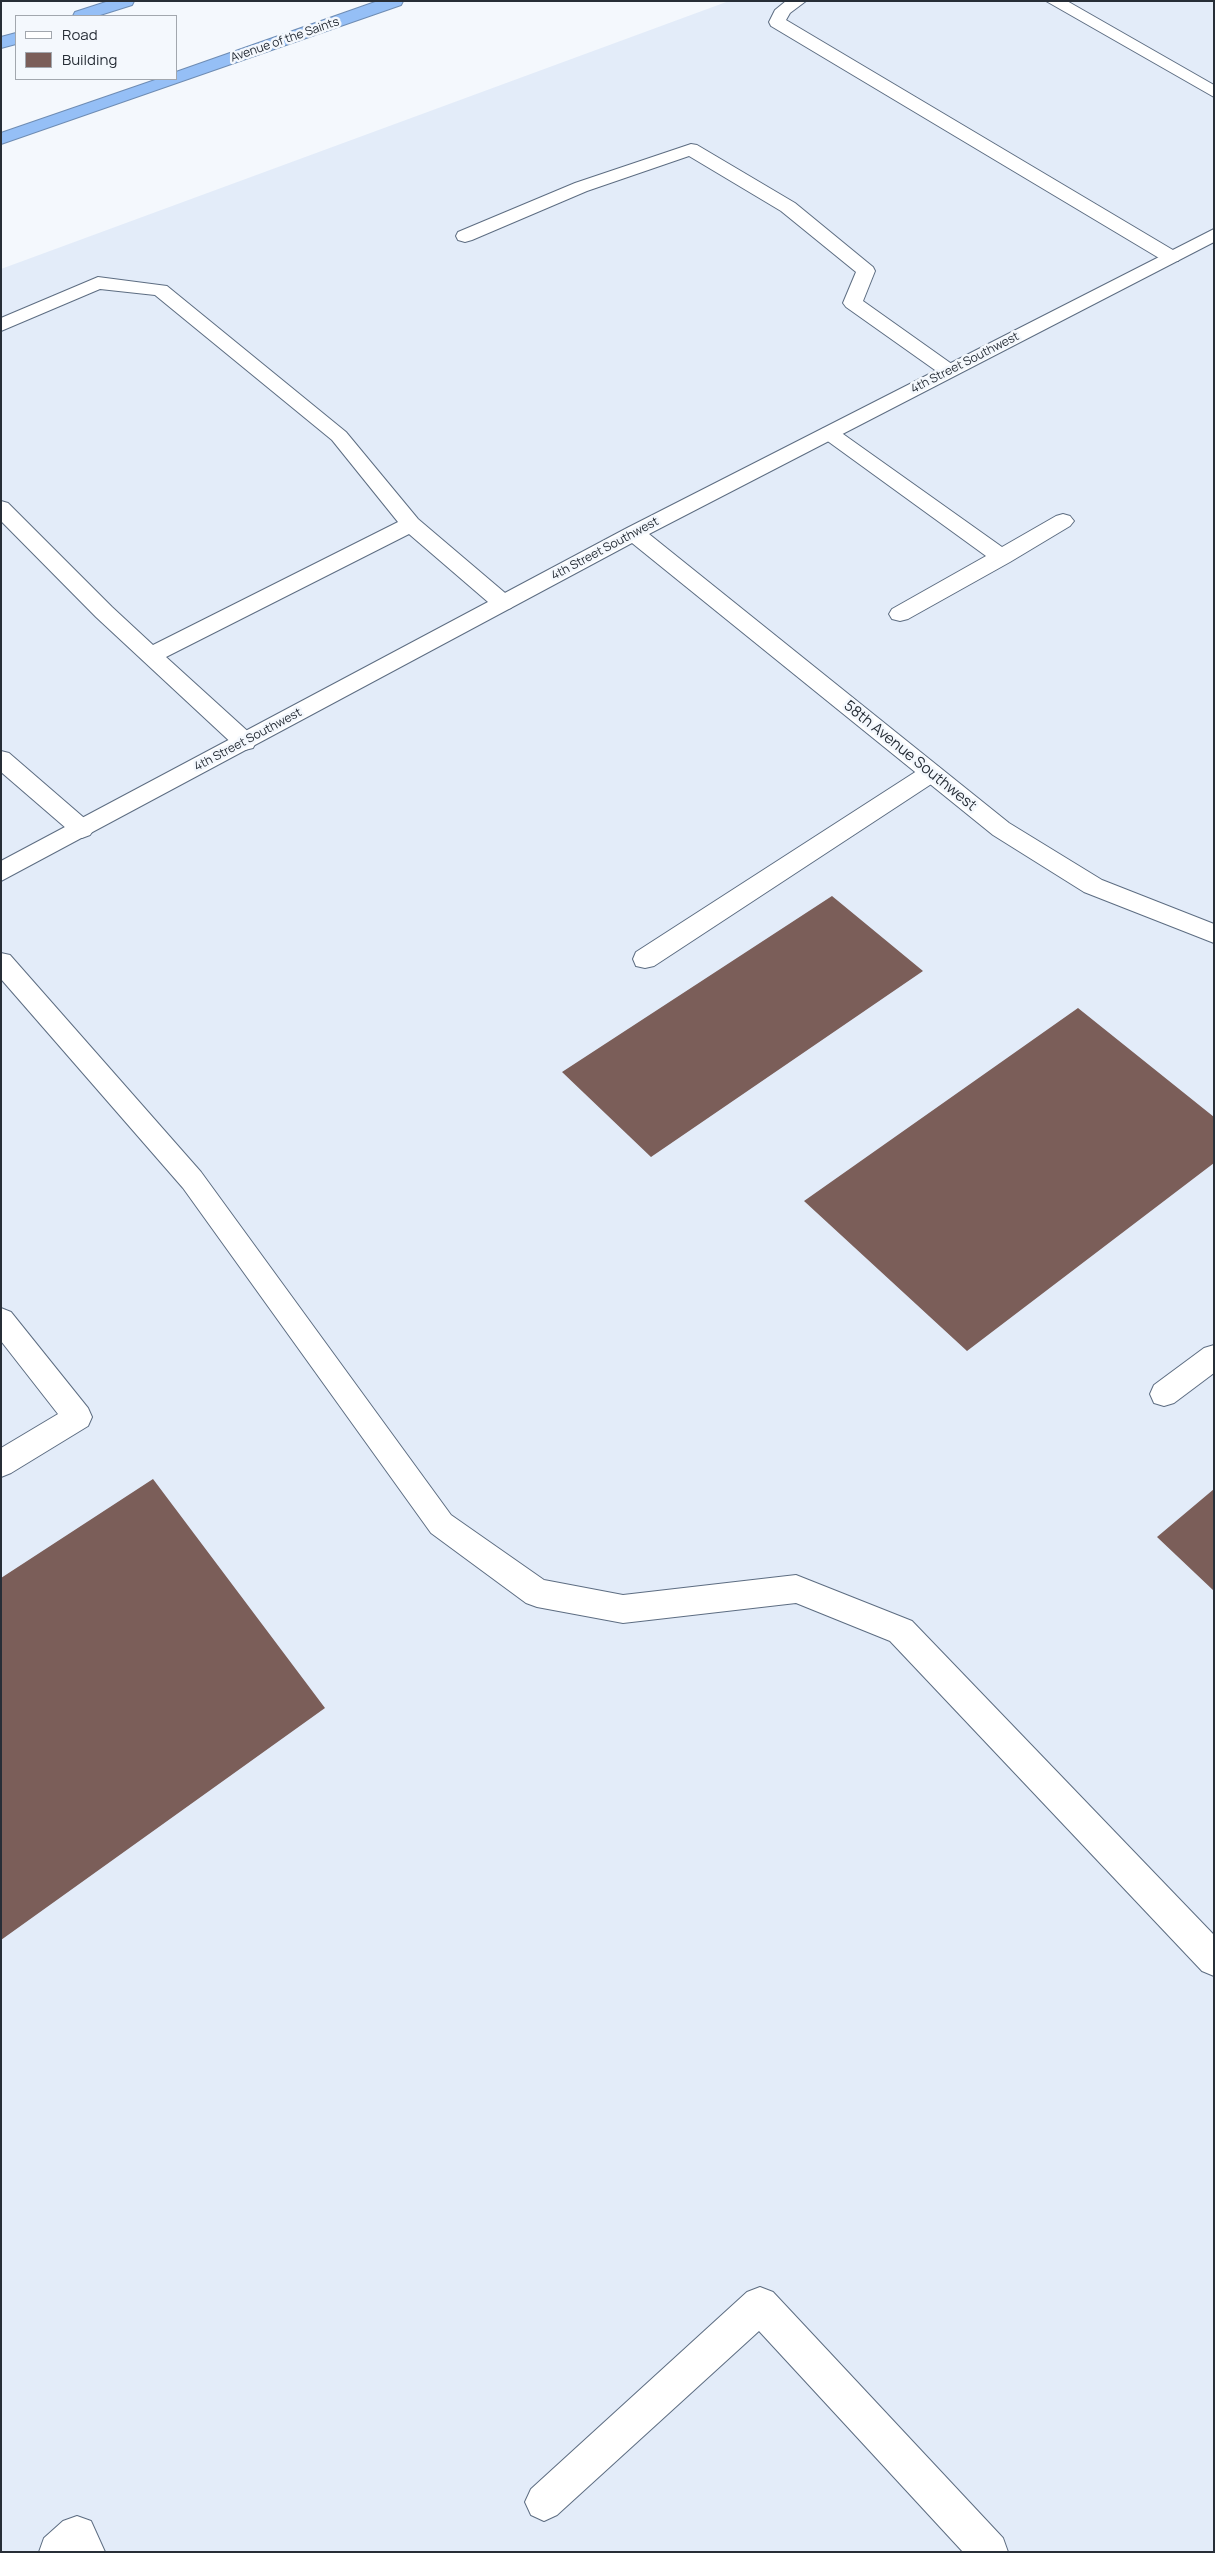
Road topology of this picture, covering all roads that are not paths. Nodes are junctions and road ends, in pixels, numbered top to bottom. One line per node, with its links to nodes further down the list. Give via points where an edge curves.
1 (126, 1): 5 (highway)
2 (395, 1): 8 (highway, Avenue of the Saints)
3 (798, 1): 14 (street, via 783,10 777,22)
4 (1054, 1): 10 (street)
5 (84, 15)
6 (15, 38): 7 (highway)
7 (1, 42)
8 (178, 77)
9 (169, 80): 11 (highway, Avenue of the Saints)
10 (1214, 92)
11 (1, 139)
12 (1214, 235): 14 (street, 4th Street Southwest)
13 (465, 236): 16 (street, via 581,187 691,149 788,207 866,271 853,303)
14 (1171, 257): 16 (street, 4th Street Southwest)
15 (1, 325): 20 (street, via 98,283 160,290 339,436)
16 (949, 371): 17 (street, 4th Street Southwest)
17 (829, 433): 21 (street, 4th Street Southwest); 22 (street)
18 (1, 508): 25 (street)
19 (1063, 522): 22 (street)
20 (411, 524): 23 (street); 25 (street)
21 (634, 533): 23 (street, 4th Street Southwest); 28 (street, 58th Avenue Southwest)
22 (1002, 557): 24 (street)
23 (503, 603): 26 (street, 4th Street Southwest)
24 (900, 614)
25 (150, 655): 26 (street)
26 (245, 742): 29 (street, 4th Street Southwest)
27 (1, 759): 29 (street)
28 (931, 773): 31 (street, 58th Avenue Southwest, via 1001,830 1093,886); 32 (street)
29 (82, 829): 30 (street, 4th Street Southwest)
30 (1, 872)
31 (1214, 934)
32 (645, 958)
33 (1, 962): 38 (street, via 192,1180 441,1524 537,1593 623,1609 796,1589 901,1630)
34 (1, 1320): 37 (street, via 78,1417)
35 (1214, 1357): 36 (street)
36 (1164, 1394)
37 (1, 1464)
38 (1214, 1959)
39 (544, 2502): 42 (street, via 760,2306)
40 (58, 2552): 41 (street, via 77,2535)
41 (86, 2552)
42 (989, 2552)

